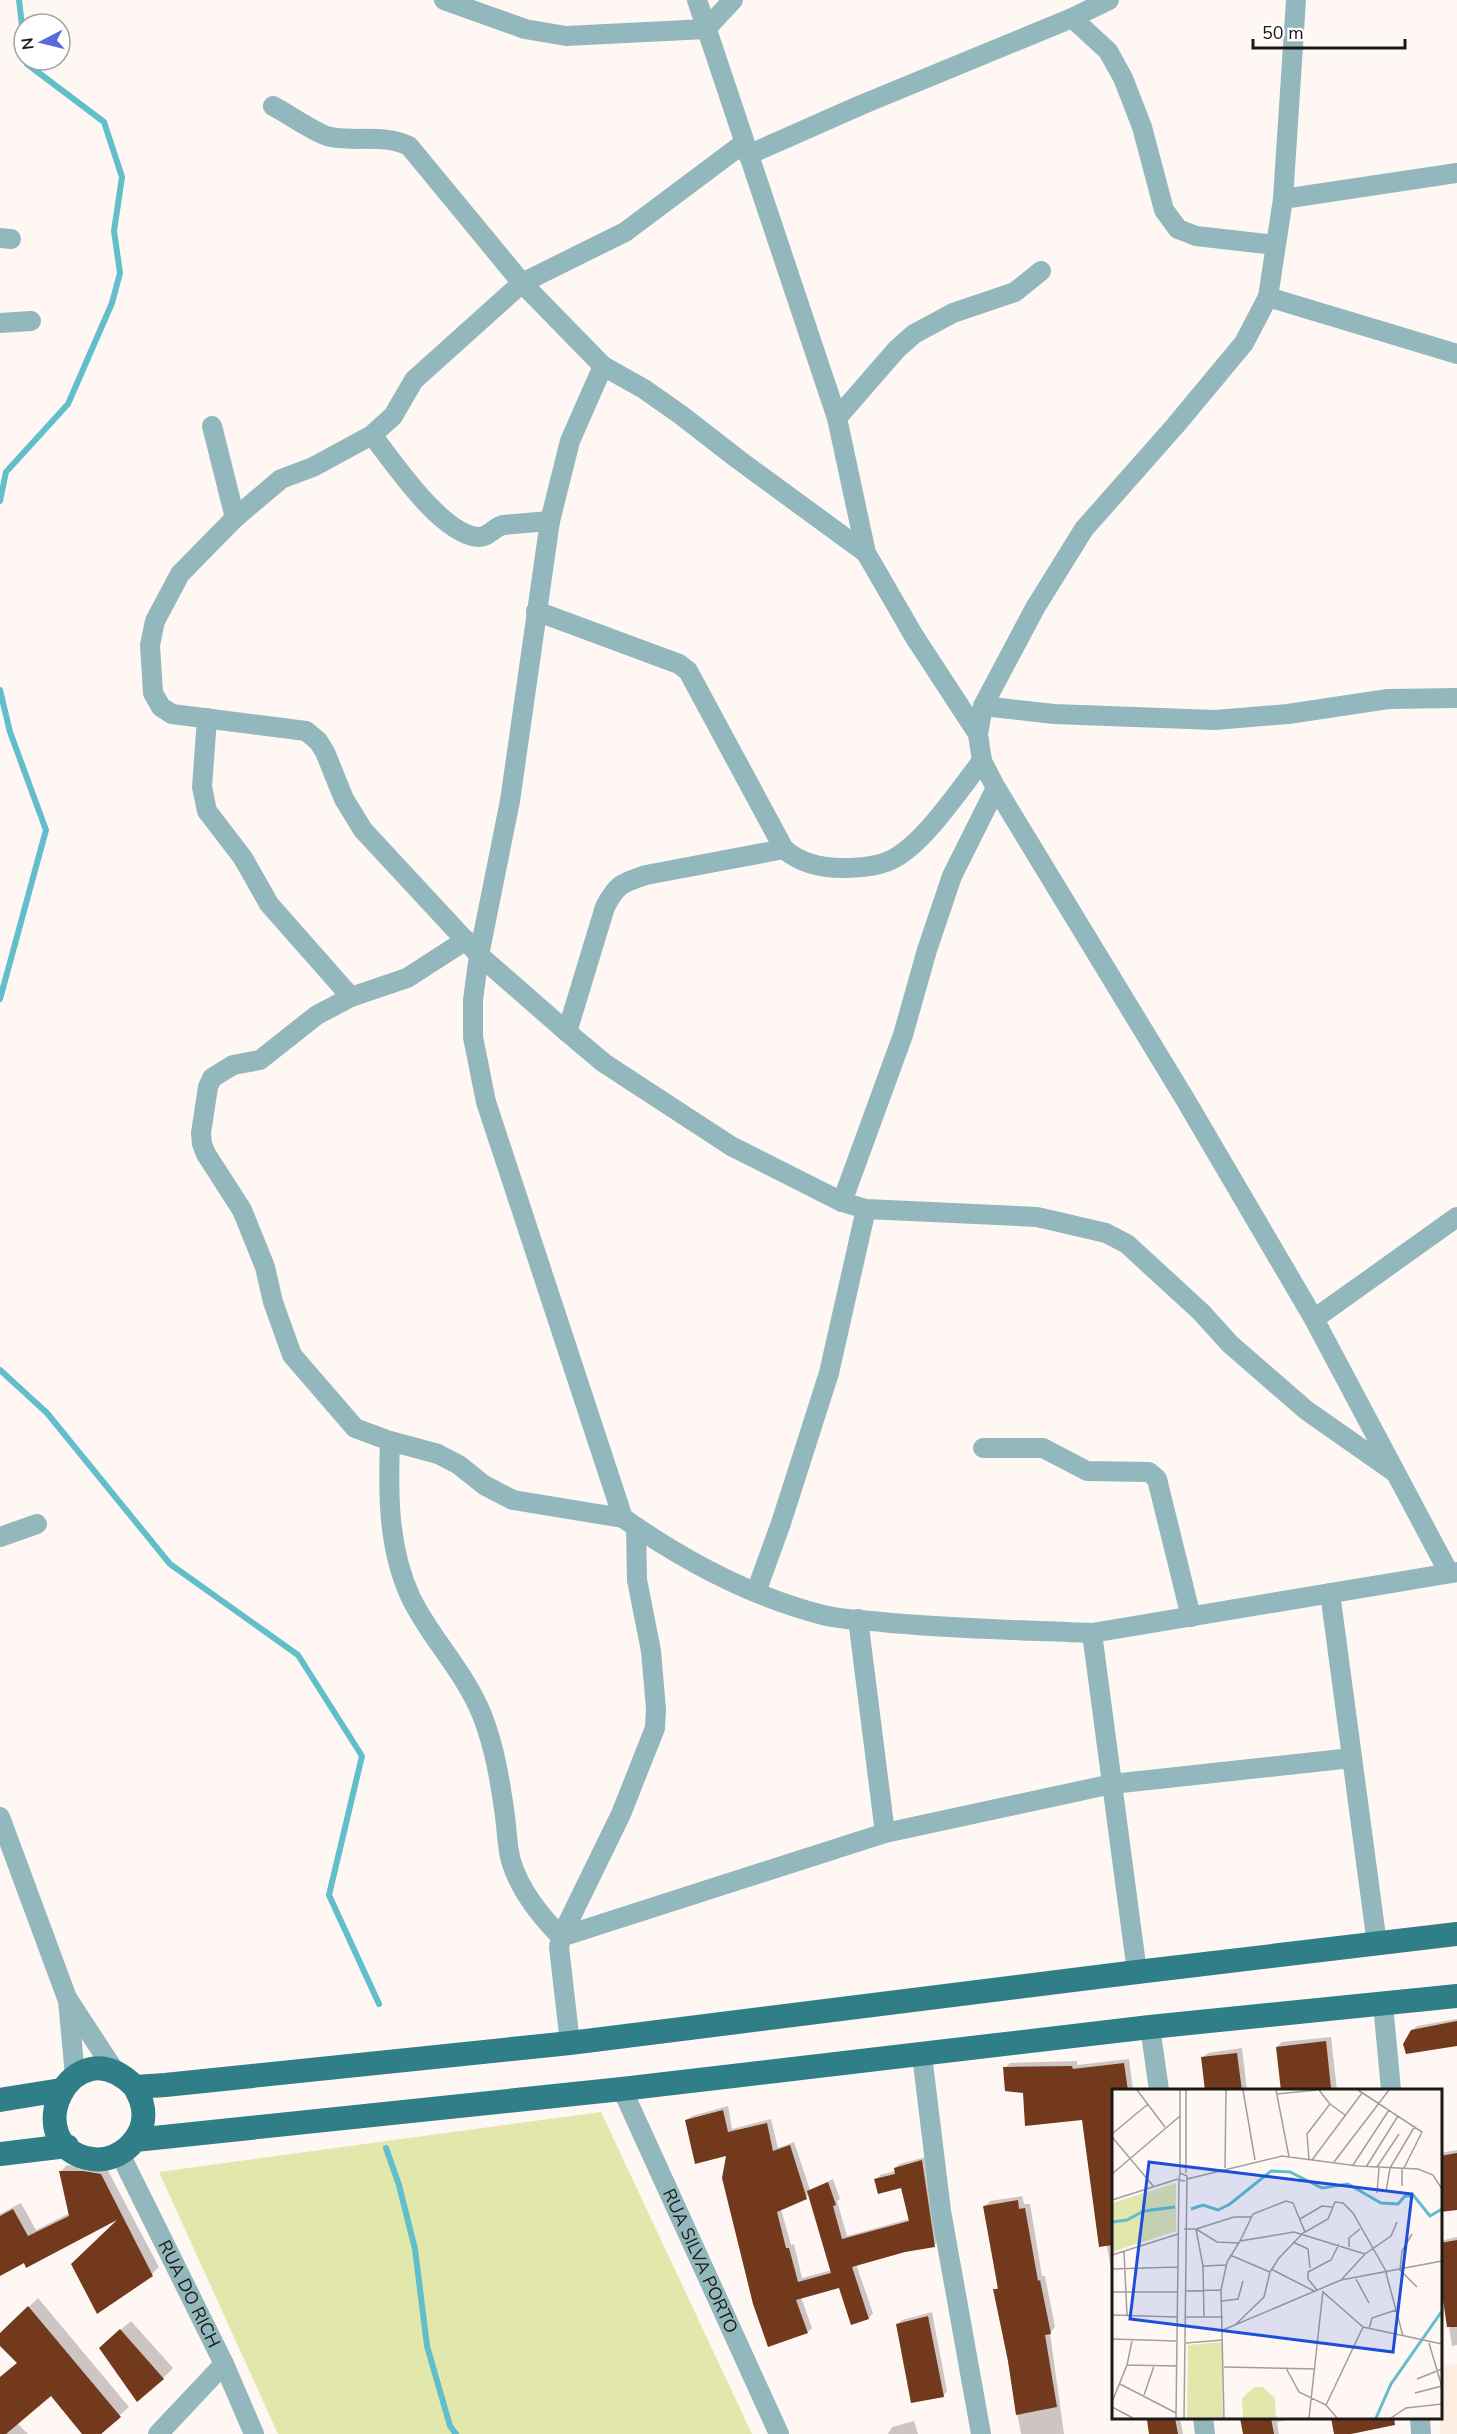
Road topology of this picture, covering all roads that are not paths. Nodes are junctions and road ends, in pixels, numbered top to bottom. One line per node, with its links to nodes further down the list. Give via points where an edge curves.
1 (444, 0): 7 (street, via 525,29 566,36)
2 (697, 0): 7 (street)
3 (733, 0): 7 (street)
4 (1109, 0): 6 (street)
5 (1296, 0): 11 (street)
6 (1072, 18): 9 (street); 12 (street, via 1108,51 1123,78 1142,127 1164,210 1178,229 1196,236)
7 (706, 29): 9 (street)
8 (273, 106): 14 (street, via 327,137 382,139 409,146)
9 (746, 149): 14 (street, via 625,232); 20 (street)
10 (1457, 173): 11 (street)
11 (1283, 199): 12 (street)
12 (1275, 245): 15 (street)
13 (1041, 271): 20 (street, via 1016,292 953,313 914,334)
14 (522, 283): 19 (street); 22 (street, via 414,380 393,416)
15 (1268, 297): 18 (street); 28 (street, via 1244,343 1084,529 1035,608)
16 (31, 321): 17 (street)
17 (0, 323)
18 (1457, 354)
19 (603, 366): 24 (street, via 570,441); 25 (street, via 681,415)
20 (837, 418): 25 (street)
21 (212, 426): 23 (street)
22 (372, 435): 23 (street, via 313,467 281,479); 24 (street, via 445,521 467,532 486,536 497,526)
23 (235, 518): 29 (street, via 180,574 155,621 150,645 153,693 161,707 172,714)
24 (550, 521): 26 (street)
25 (866, 553): 30 (street)
26 (536, 611): 33 (street, via 679,664 688,671); 35 (street, via 510,801)
27 (1457, 698): 28 (street, via 1388,699 1215,720 1054,714)
28 (983, 706): 30 (street)
29 (207, 718): 34 (street, via 306,731 318,741 363,830); 36 (street, via 202,787 207,811 243,858 269,904)
30 (978, 734): 31 (street)
31 (982, 761): 32 (street); 33 (street, via 918,841 892,859 864,867 825,868 793,857)
32 (996, 788): 38 (street, via 952,876 903,1035); 41 (street)
33 (784, 849): 37 (street, via 646,875 614,890 605,907)
34 (466, 940): 35 (street); 36 (street, via 407,978)
35 (479, 955): 37 (street); 45 (street, via 473,1036 486,1102)
36 (351, 997): 42 (street, via 317,1015 260,1060 233,1065 212,1078 201,1133 206,1154 242,1210 265,1267 292,1355 355,1428)
37 (567, 1032): 38 (street, via 604,1062 731,1146)
38 (842, 1202): 39 (street)
39 (866, 1209): 44 (street, via 1036,1217 1106,1233 1127,1244 1230,1344 1306,1410); 49 (street, via 829,1372)
40 (1457, 1217): 41 (street)
41 (1314, 1319): 44 (street)
42 (390, 1441): 45 (street, via 438,1454 513,1500); 59 (street, via 390,1517 411,1597 481,1713 499,1770 511,1861 539,1914)
43 (983, 1448): 51 (street, via 1043,1448 1087,1471 1153,1475)
44 (1393, 1471): 48 (street)
45 (629, 1522): 49 (street, via 669,1549); 59 (street, via 651,1651 655,1728 621,1814)
46 (37, 1524): 47 (street)
47 (0, 1537)
48 (1453, 1573): 50 (street)
49 (756, 1592): 52 (street, via 824,1616)
50 (1330, 1593): 51 (street); 54 (street)
51 (1191, 1617): 53 (street)
52 (858, 1619): 53 (street); 57 (street)
53 (1092, 1633): 55 (street)
54 (1352, 1758): 55 (street); 60 (street)
55 (1112, 1784): 57 (street); 61 (street)
56 (0, 1816): 63 (street)
57 (885, 1833): 59 (street)
58 (1457, 1934): 60 (main road)
59 (561, 1937): 66 (street)
60 (1377, 1944): 61 (main road)
61 (1137, 1972): 66 (main road)
62 (1457, 1996): 64 (main road)
63 (67, 1998): 68 (street); 69 (street)
64 (1383, 2004): 65 (main road); 72 (street)
65 (1150, 2027): 67 (main road); 71 (street)
66 (570, 2043): 68 (main road)
67 (922, 2055): 70 (main road); 83 (street, via 940,2211)
68 (125, 2080): 69 (main road, via 102,2069 88,2070); 75 (main road, via 143,2104 143,2123)
69 (68, 2083): 73 (main road); 74 (main road, via 54,2109 61,2138)
70 (622, 2089): 75 (main road); 82 (street, RUA SILVA PORTO)
71 (1159, 2089)
72 (1391, 2089)
73 (0, 2100)
74 (67, 2146): 75 (main road, via 92,2159 107,2158); 76 (main road)
75 (128, 2147): 77 (street, RUA DO RICH)
76 (0, 2154)
77 (224, 2364): 80 (street); 81 (street, RUA DO RICH)
78 (1203, 2419): 84 (street)
79 (1420, 2419): 85 (street)
80 (158, 2434)
81 (254, 2434)
82 (779, 2434)
83 (981, 2434)
84 (1205, 2434)
85 (1421, 2434)

